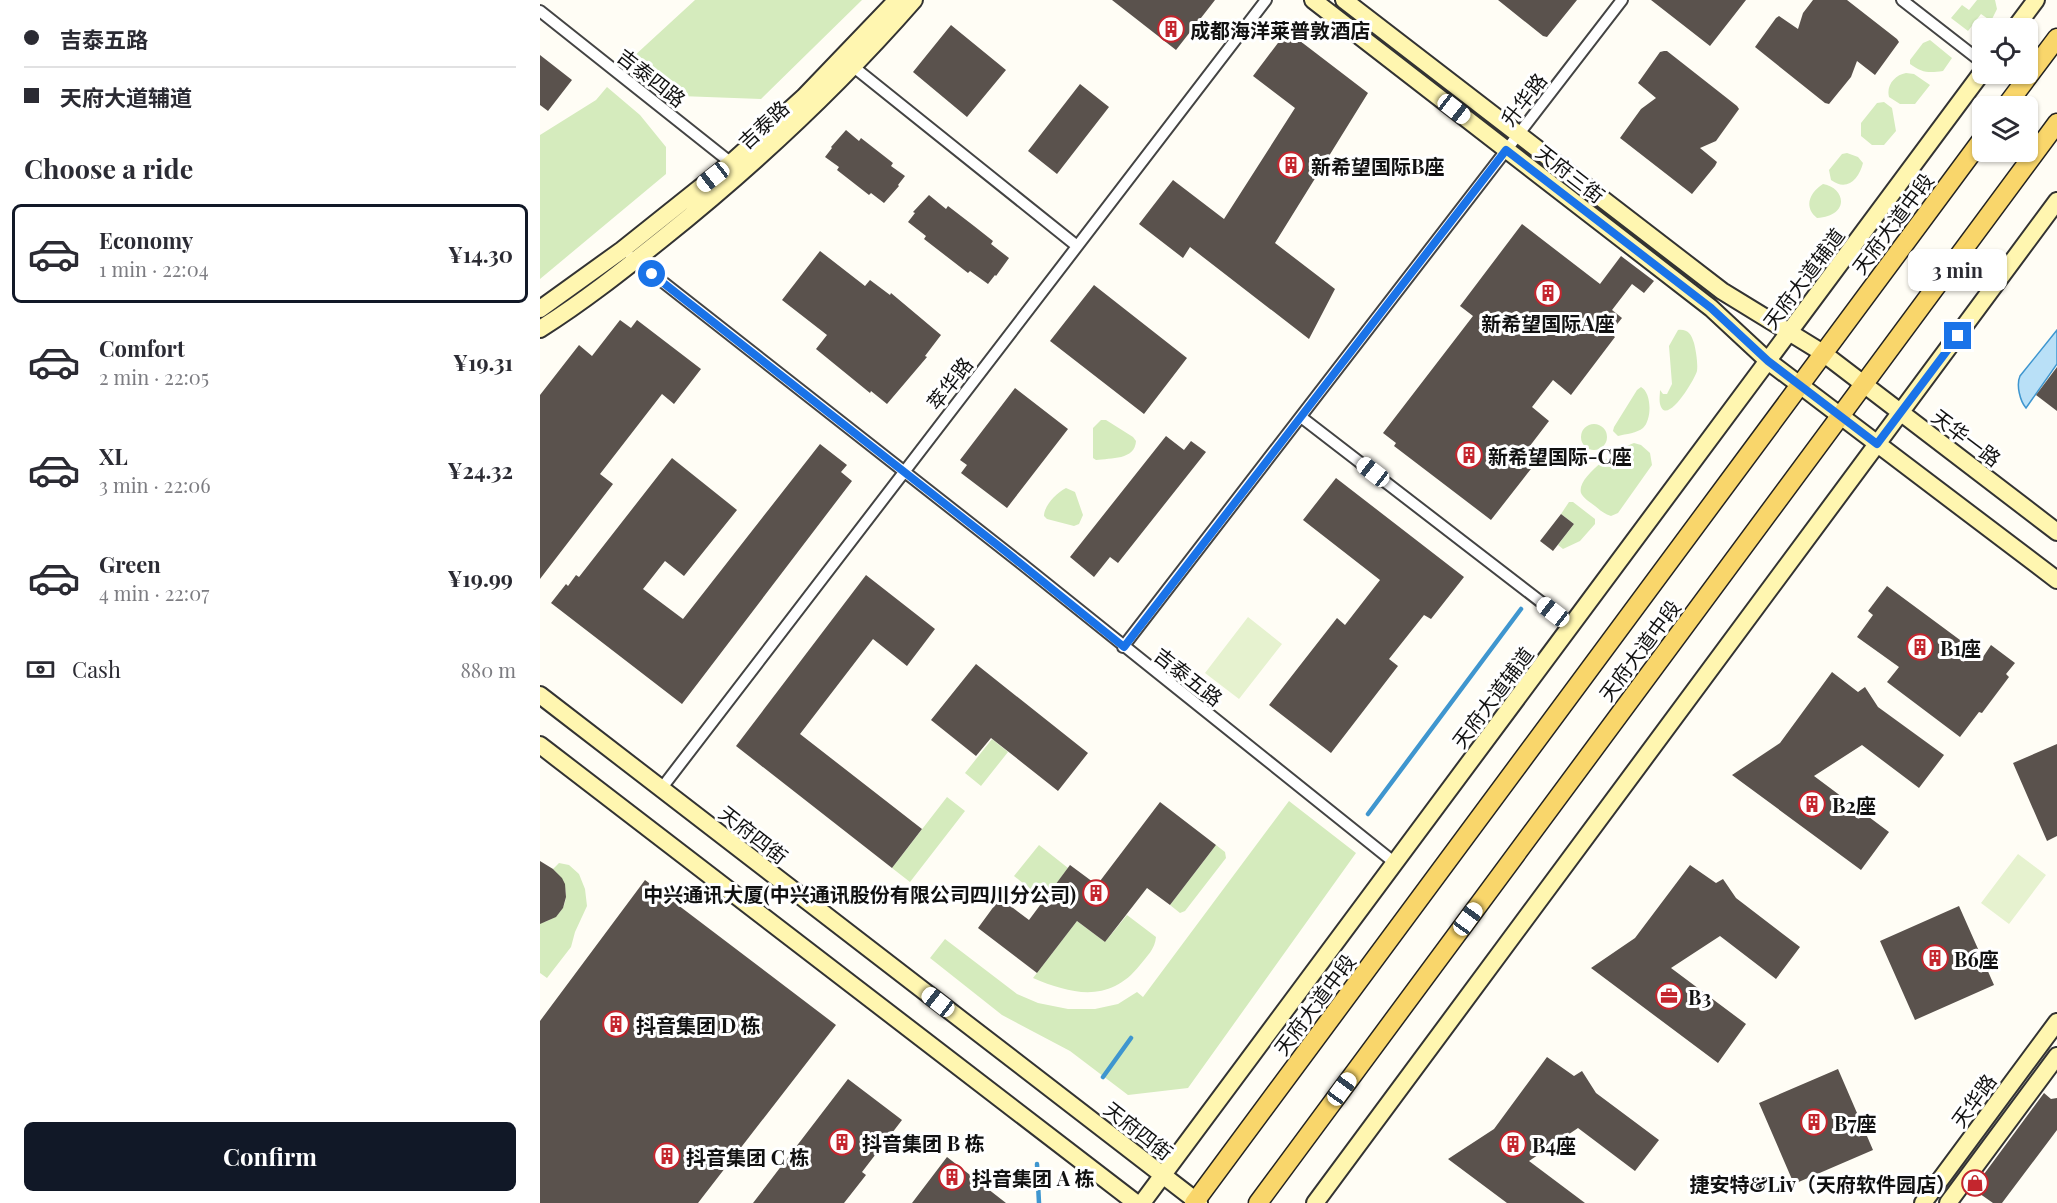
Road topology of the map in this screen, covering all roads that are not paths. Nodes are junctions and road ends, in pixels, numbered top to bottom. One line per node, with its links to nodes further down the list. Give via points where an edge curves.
1 (897, 0): 13 (street, 吉泰路)
2 (914, 0): 13 (street, 吉泰路)
3 (1266, 0): 22 (street, 萃华路)
4 (1312, 0): 18 (street, 天府三街)
5 (1344, 0): 17 (street, 天府三街)
6 (1622, 0): 17 (street, 升华路)
7 (1902, 0): 12 (street)
8 (2036, 0): 10 (street)
9 (540, 11): 20 (street, 吉泰四路)
10 (2022, 18)
11 (2057, 38): 15 (main road)
12 (1972, 54)
13 (847, 62): 20 (street, 吉泰路, via 820,99); 22 (street)
14 (1973, 84): 27 (street, 天府大道辅道)
15 (2014, 96)
16 (2057, 123): 30 (main road, 天府大道中段)
17 (1518, 134): 18 (street, 升华路); 27 (street, 天府三街, via 1722,291)
18 (1506, 150): 29 (street, 天府三街, via 1711,308); 33 (street, 升华路)
19 (1972, 153): 28 (main road, 天府大道中段)
20 (737, 167): 23 (street, 吉泰路); 24 (street, 吉泰路, via 710,200)
21 (2057, 201): 32 (street)
22 (1077, 246): 36 (street, 萃华路)
23 (622, 250): 24 (street, 吉泰五路); 25 (street, 吉泰路)
24 (635, 261): 26 (street, 吉泰路); 36 (street, 吉泰五路)
25 (540, 309)
26 (540, 329)
27 (1789, 332): 28 (street, 天府三街); 29 (street, 天府大道辅道)
28 (1823, 353): 30 (street, 天华一路); 31 (main road, 天府大道中段)
29 (1768, 361): 31 (street, 天府三街); 39 (street, 天府大道辅道)
30 (1863, 385): 32 (street, 天华一路); 34 (main road, 天府大道中段)
31 (1799, 386): 34 (street, 天府三街); 48 (main road, 天府大道中段)
32 (1900, 413): 35 (street); 37 (street, 天华一路)
33 (1301, 417): 39 (street); 40 (street, 升华路)
34 (1840, 417): 35 (street, 天府三街); 51 (main road, 天府大道中段)
35 (1877, 444): 38 (street, 天府三街); 52 (street)
36 (904, 471): 40 (street, 吉泰五路); 43 (street, 萃华路)
37 (2057, 532)
38 (2057, 580)
39 (1571, 625): 44 (street, 天府大道辅道)
40 (1124, 647): 44 (street, 吉泰五路)
41 (540, 695): 43 (street, 天府四街)
42 (540, 744): 49 (street)
43 (661, 789): 47 (street, 天府四街)
44 (1395, 863): 47 (street, 天府大道辅道)
45 (2057, 1022): 53 (street, 天华路)
46 (2057, 1056): 54 (street, 天华路)
47 (1163, 1175): 48 (street, 天府四街); 50 (street, 天府大道辅道)
48 (1196, 1202)
49 (1136, 1203)
50 (1142, 1203)
51 (1258, 1203)
52 (1315, 1203)
53 (1923, 1203)
54 (1948, 1203)

